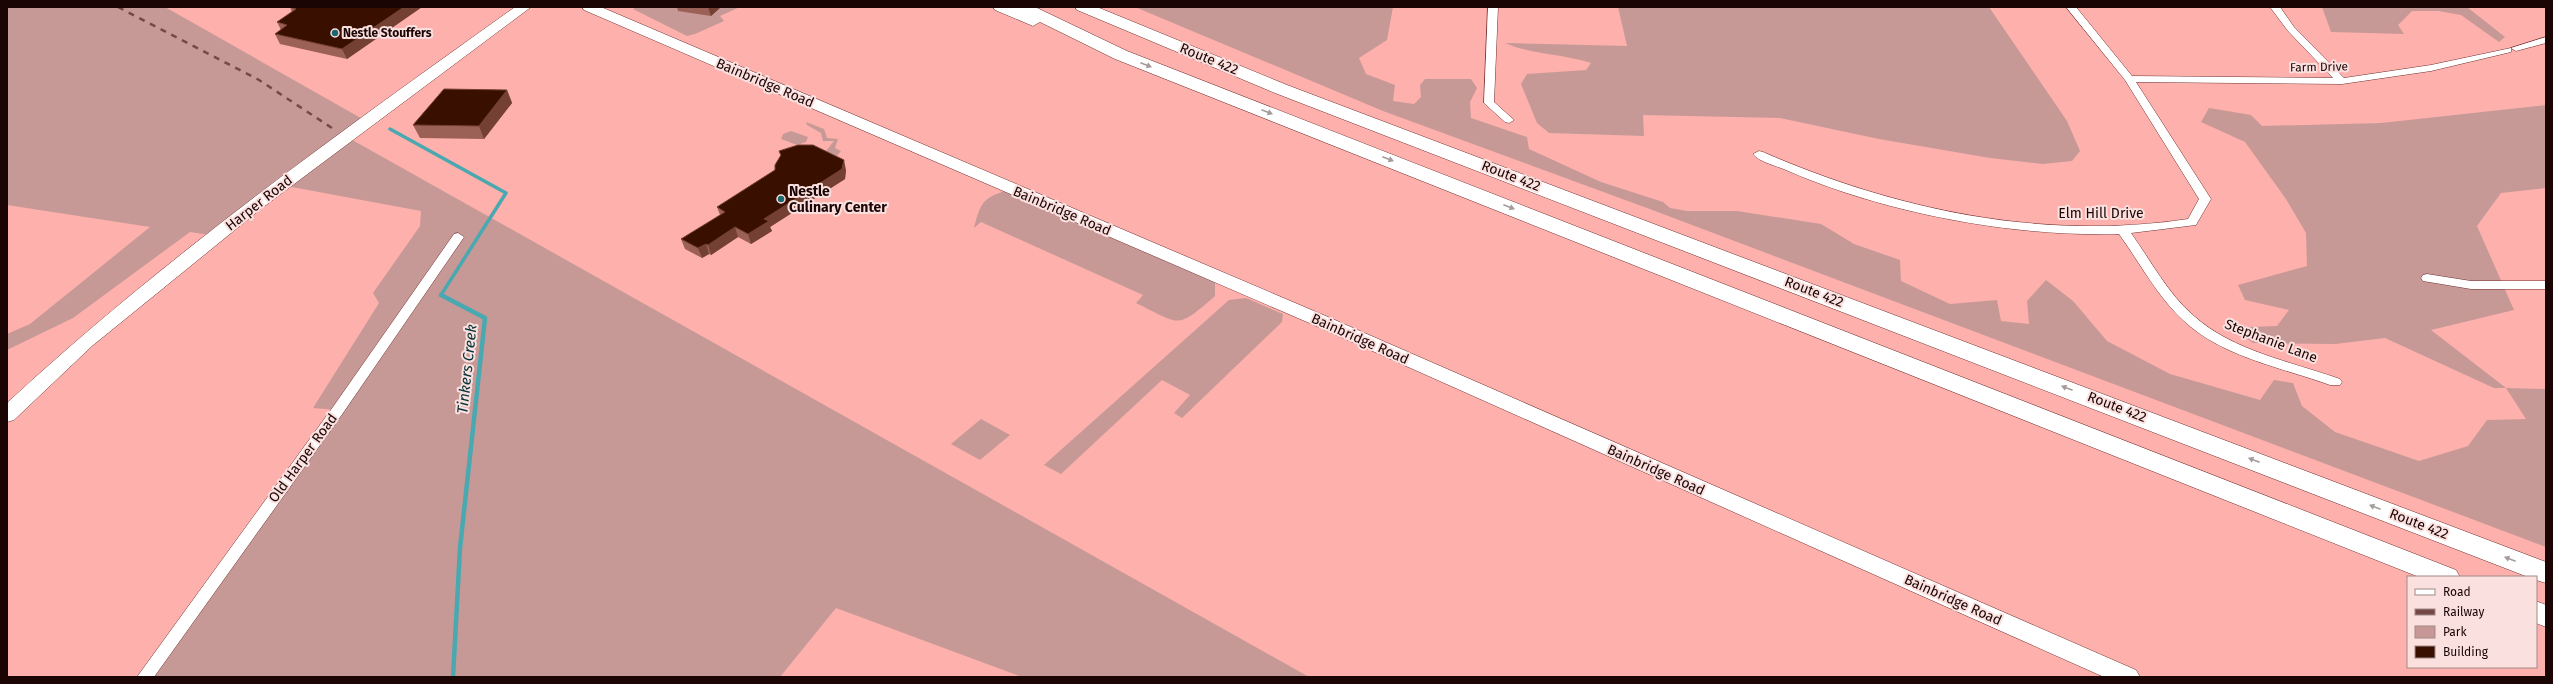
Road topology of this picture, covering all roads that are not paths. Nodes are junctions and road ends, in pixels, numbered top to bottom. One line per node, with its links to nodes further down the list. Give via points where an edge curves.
1 (524, 7): 22 (street, Harper Road, via 256,204 85,342)
2 (590, 7): 26 (street, Bainbridge Road, via 1329,325)
3 (1001, 7): 11 (highway)
4 (1022, 7): 11 (highway, Route 422)
5 (1083, 7): 12 (highway, Route 422)
6 (1094, 7): 12 (highway)
7 (1492, 7): 15 (street, via 1489,103)
8 (2071, 7): 13 (street, Elm Hill Drive)
9 (2275, 7): 14 (street, via 2291,29)
10 (2546, 40): 14 (street, Farm Drive, via 2431,68)
11 (1121, 55): 24 (highway, Route 422, one-way to 24)
12 (1208, 59): 23 (highway, Route 422, one-way to 12)
13 (2129, 79): 14 (street, Farm Drive); 17 (street, Elm Hill Drive, via 2205,199 2192,222 2171,227)
14 (2342, 81)
15 (1509, 120)
16 (1759, 154): 17 (street, Elm Hill Drive, via 1781,165 1897,203 2041,228)
17 (2123, 231): 21 (street, Stephanie Lane, via 2190,319 2212,334 2238,346)
18 (458, 237): 25 (street, Old Harper Road, via 338,410)
19 (2427, 278): 20 (street, via 2471,285)
20 (2546, 285)
21 (2335, 382)
22 (7, 415)
23 (2546, 573)
24 (2444, 576)
25 (145, 677)
26 (2128, 677)

